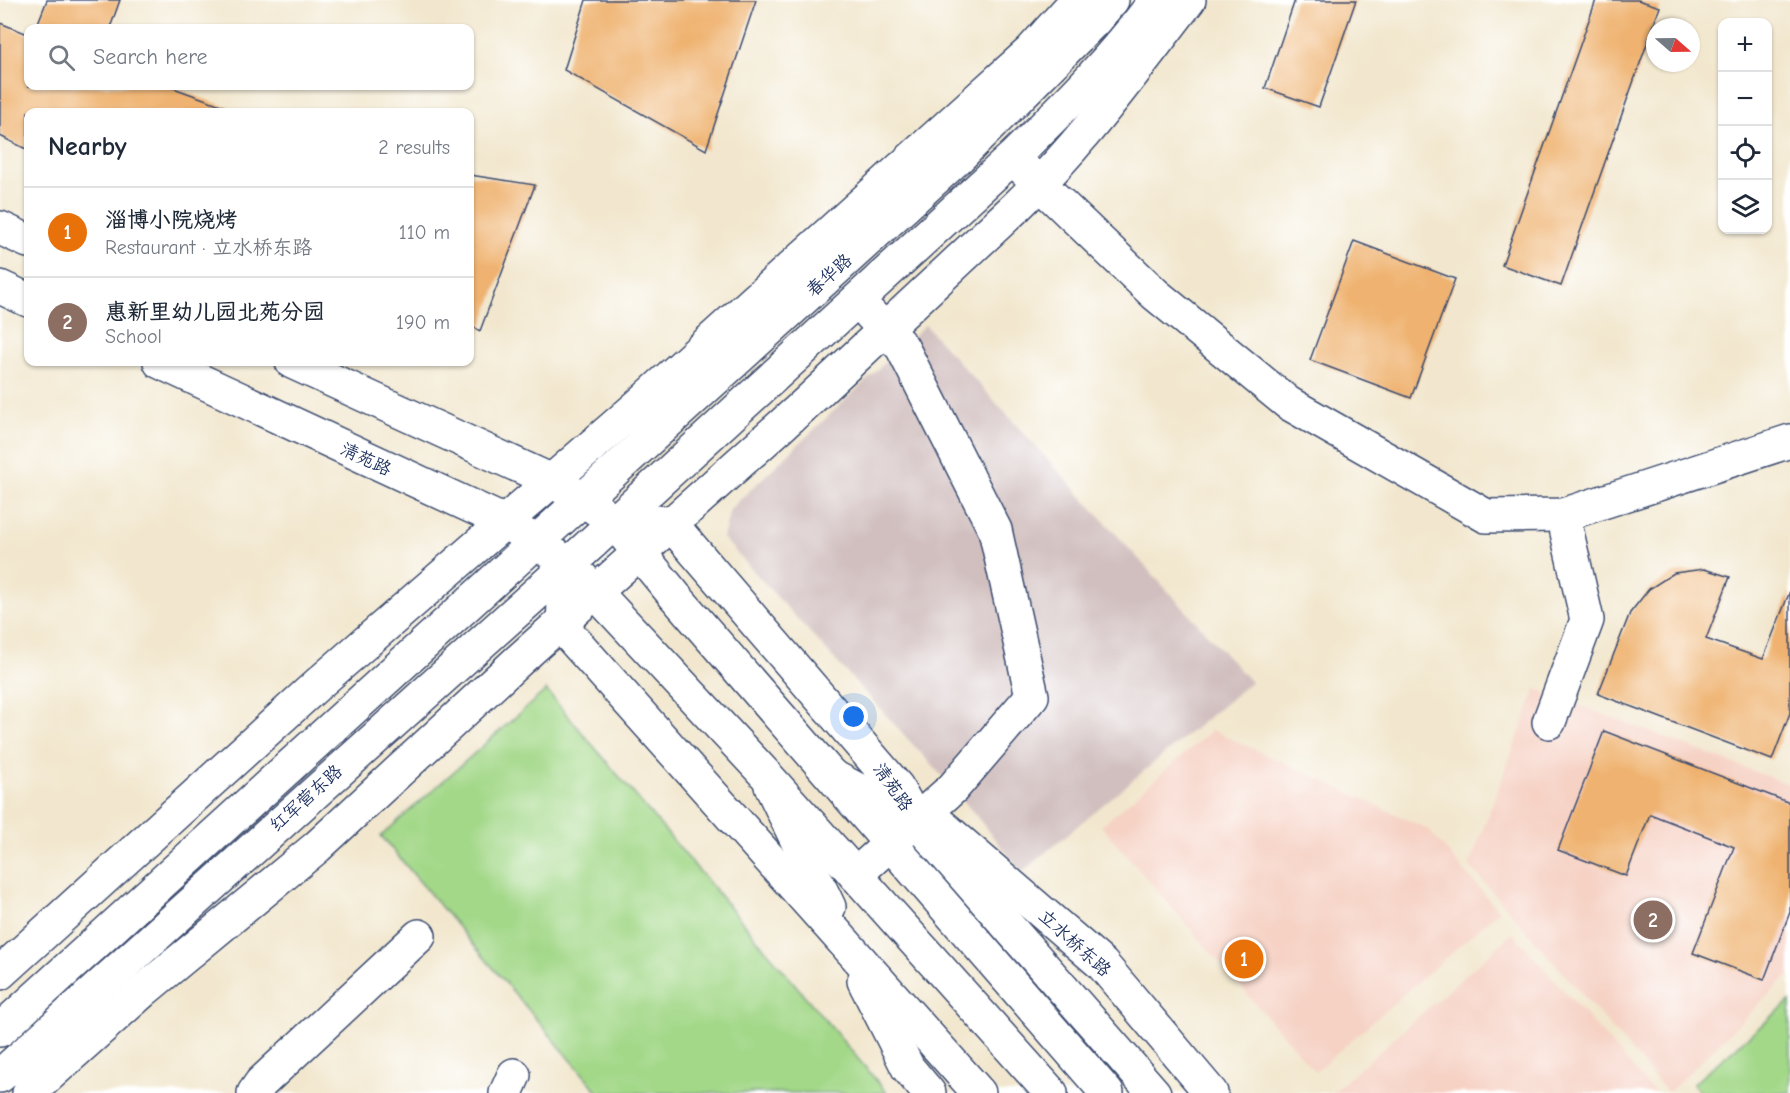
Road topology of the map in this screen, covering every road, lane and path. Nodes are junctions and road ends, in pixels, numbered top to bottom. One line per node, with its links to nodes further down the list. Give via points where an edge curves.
1 (1077, 0): 16 (street, via 1030,52)
2 (1112, 0): 17 (street, 春华路, via 960,156)
3 (1156, 0): 5 (street, 春华路, via 1086,85)
4 (1189, 0): 6 (street)
5 (1012, 157): 6 (street); 11 (street, 春华路)
6 (1040, 184): 12 (street); 18 (street, via 1155,294 1288,403 1486,516)
7 (0, 228): 8 (street)
8 (24, 239)
9 (0, 286): 10 (street)
10 (24, 298)
11 (856, 299): 12 (street); 20 (street, 春华路)
12 (885, 329): 21 (street); 30 (street, via 902,347 995,530 1032,696 953,788)
13 (169, 366): 19 (street, 清苑路)
14 (301, 366): 16 (street, 清苑路)
15 (1790, 441): 18 (street)
16 (552, 481): 17 (street, 清苑路); 19 (street)
17 (583, 499): 20 (street, 清苑路); 22 (street, 春华路)
18 (1563, 515): 27 (street, via 1587,620)
19 (505, 522): 22 (street, 清苑路); 35 (street, via 318,684)
20 (614, 522): 21 (street); 23 (street, 清苑路); 24 (street, 红军营东路)
21 (671, 524): 23 (street); 30 (street, 清苑路, via 897,787)
22 (537, 541): 24 (street, 清苑路); 36 (street, 红军营东路)
23 (638, 554): 25 (street); 29 (street, 清苑路)
24 (569, 564): 25 (street, 清苑路); 26 (street); 37 (street, 红军营东路)
25 (595, 592): 26 (street); 28 (street, 清苑路)
26 (562, 622): 34 (street, via 563,628); 38 (street, via 316,846)
27 (1549, 722)
28 (766, 775): 32 (street, 清苑路); 34 (street)
29 (831, 775): 30 (street); 31 (street, 清苑路)
30 (916, 821): 31 (street); 44 (street, 清苑路); 45 (street, 立水桥东路, via 942,826 1102,964)
31 (890, 844): 32 (street); 43 (street, 清苑路)
32 (855, 875): 42 (street, 清苑路)
33 (419, 936): 39 (street)
34 (844, 940): 40 (street, via 908,1068); 41 (street)
35 (0, 974)
36 (0, 1030)
37 (0, 1076)
38 (29, 1093)
39 (254, 1093)
40 (929, 1093)
41 (979, 1093)
42 (1051, 1093)
43 (1107, 1093)
44 (1154, 1093)
45 (1211, 1093)

